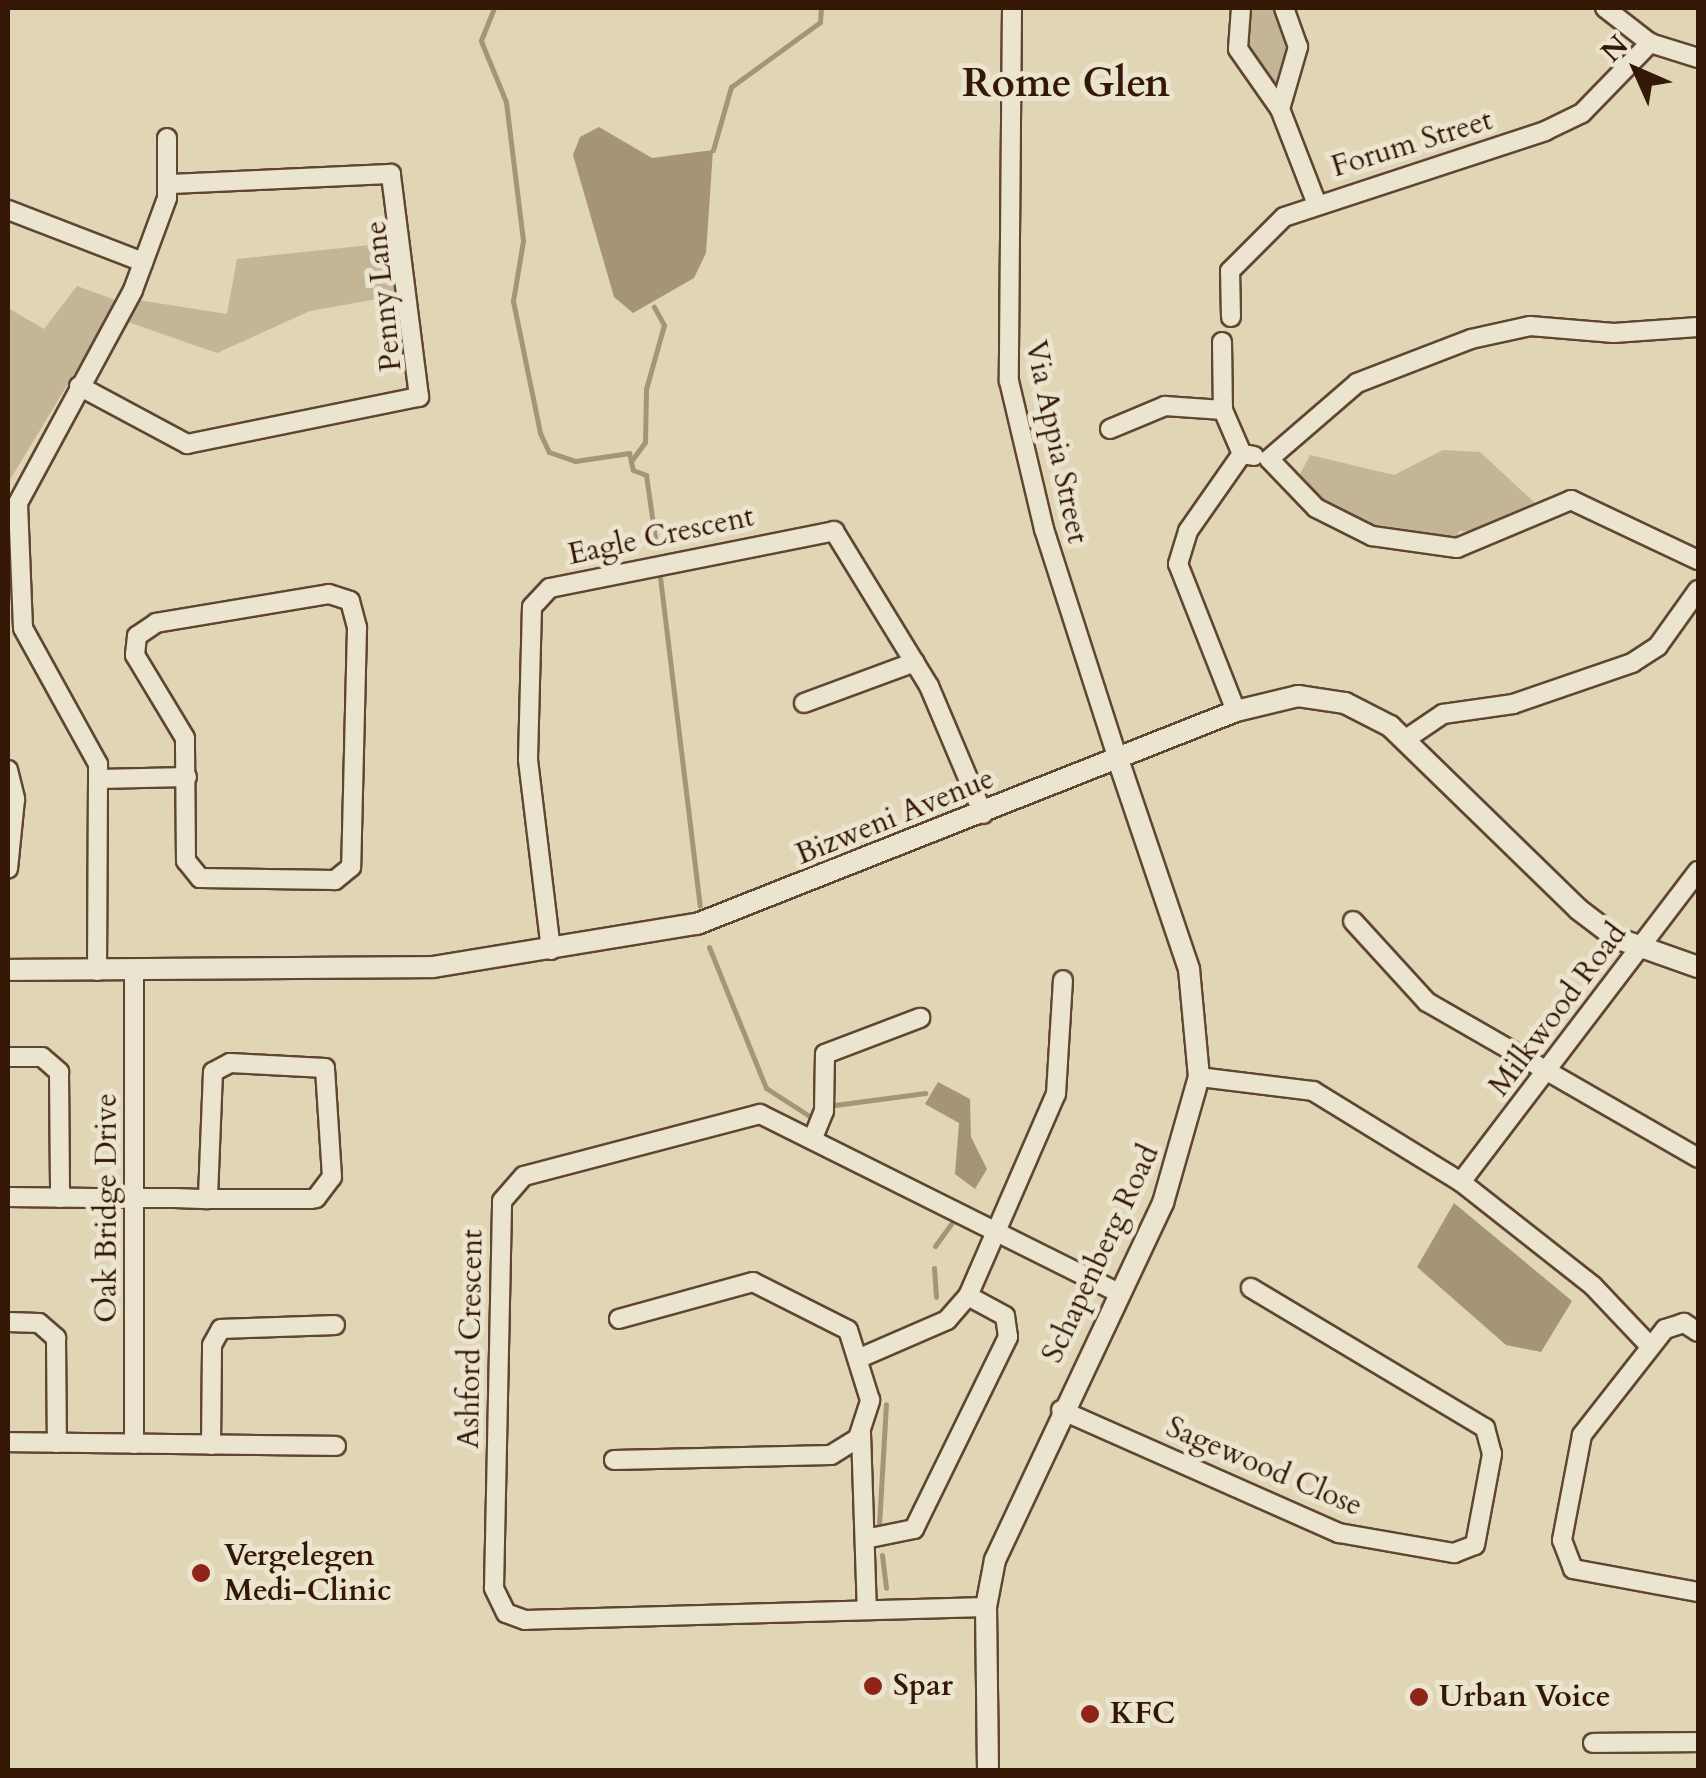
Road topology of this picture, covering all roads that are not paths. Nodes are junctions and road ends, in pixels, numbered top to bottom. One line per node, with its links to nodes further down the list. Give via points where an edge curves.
1 (1012, 8): 28 (street, Via Appia Street, via 1008,370 1044,530)
2 (1241, 8): 7 (street, via 1238,49)
3 (1284, 8): 7 (street, via 1298,48)
4 (1605, 8): 5 (street)
5 (1650, 43): 6 (street); 10 (street, Forum Street, via 1582,113 1557,125)
6 (1698, 58)
7 (1280, 109): 10 (street)
8 (166, 138): 9 (street)
9 (170, 184): 12 (street); 16 (street, Penny Lane, via 391,174 419,397 187,444)
10 (1316, 202): 13 (street, Forum Street, via 1240,255 1225,284)
11 (8, 210): 12 (street)
12 (142, 262): 16 (street)
13 (1231, 317)
14 (1698, 327): 20 (street, via 1614,334 1530,326 1471,339 1357,382)
15 (1222, 342): 17 (street)
16 (80, 386): 21 (street)
17 (1223, 410): 18 (street, via 1165,406); 19 (street)
18 (1110, 428)
19 (1242, 454): 20 (street); 26 (street, via 1188,531 1178,564)
20 (1269, 458): 22 (street, via 1316,508 1372,536 1468,546 1571,500)
21 (13, 495): 31 (street, via 23,628 92,746)
22 (1698, 560)
23 (1698, 590): 27 (street, via 1658,646 1632,663 1513,704 1443,714)
24 (915, 662): 25 (street); 32 (street, Eagle Crescent); 37 (street, Eagle Crescent, via 828,529 544,591 531,614 528,786)
25 (804, 704)
26 (1236, 711): 27 (street, Bizweni Avenue, via 1282,696 1346,703); 28 (street, Bizweni Avenue)
27 (1406, 739): 36 (street, Bizweni Avenue, via 1578,908)
28 (1118, 759): 32 (street, Bizweni Avenue); 46 (street, Schapenberg Road, via 1189,970)
29 (8, 770): 33 (street)
30 (187, 777): 30 (street, via 186,861 196,876 335,880 349,870 357,628 350,601 330,594 141,630 135,655 183,732); 31 (street)
31 (99, 779): 40 (street)
32 (983, 814): 37 (street, Bizweni Avenue, via 735,912)
33 (8, 868)
34 (1698, 871): 36 (street, Milkwood Road)
35 (1353, 921): 45 (street, via 1427,1002)
36 (1639, 948): 38 (street, Bizweni Avenue); 45 (street, Milkwood Road)
37 (551, 950): 41 (street, Bizweni Avenue, via 379,971)
38 (1698, 967)
39 (8, 970): 40 (street, Bizweni Avenue)
40 (97, 971): 41 (street, Bizweni Avenue)
41 (134, 972): 52 (street, Oak Bridge Drive)
42 (1062, 980): 54 (street, via 1056,1094)
43 (920, 1018): 47 (street, via 824,1054 824,1111)
44 (8, 1056): 51 (street, via 42,1057 59,1072)
45 (1544, 1073): 48 (street); 49 (street, Milkwood Road)
46 (1199, 1076): 49 (street, via 1307,1088); 56 (street, Schapenberg Road, via 1175,1174)
47 (814, 1138): 54 (street, Ashford Crescent); 75 (street, Ashford Crescent, via 748,1116 524,1176 507,1192 494,1588 506,1613 525,1620)
48 (1698, 1158)
49 (1461, 1182): 62 (street, via 1593,1286)
50 (8, 1197): 51 (street)
51 (60, 1198): 52 (street)
52 (135, 1198): 53 (street); 68 (street, Oak Bridge Drive)
53 (208, 1199): 53 (street, via 326,1192 328,1070 230,1062 213,1072)
54 (998, 1230): 56 (street, Ashford Crescent); 57 (street)
55 (1251, 1288): 64 (street, Sagewood Close, via 1485,1428 1492,1454 1475,1545 1454,1553 1339,1533)
56 (1119, 1293): 64 (street, Schapenberg Road)
57 (968, 1296): 63 (street, via 947,1320); 72 (street, via 1005,1316 1008,1338 914,1528)
58 (619, 1319): 63 (street, via 753,1282 842,1324)
59 (8, 1322): 67 (street, via 39,1323 58,1343)
60 (335, 1325): 69 (street, via 221,1329 212,1345)
61 (1698, 1332): 62 (street, via 1678,1323)
62 (1650, 1346): 73 (street, via 1582,1435 1562,1552 1586,1573)
63 (862, 1357): 65 (street, via 870,1387)
64 (1061, 1410): 74 (street, Schapenberg Road, via 1003,1536)
65 (861, 1433): 71 (street, via 831,1456); 72 (street)
66 (8, 1442): 67 (street)
67 (57, 1443): 68 (street)
68 (134, 1444): 69 (street)
69 (212, 1444): 70 (street)
70 (336, 1446)
71 (614, 1460)
72 (865, 1539): 75 (street)
73 (1698, 1592)
74 (986, 1608): 75 (street, Ashford Crescent); 78 (street, Schapenberg Road)
75 (867, 1610)
76 (1698, 1742): 77 (street)
77 (1593, 1743)
78 (988, 1770)

